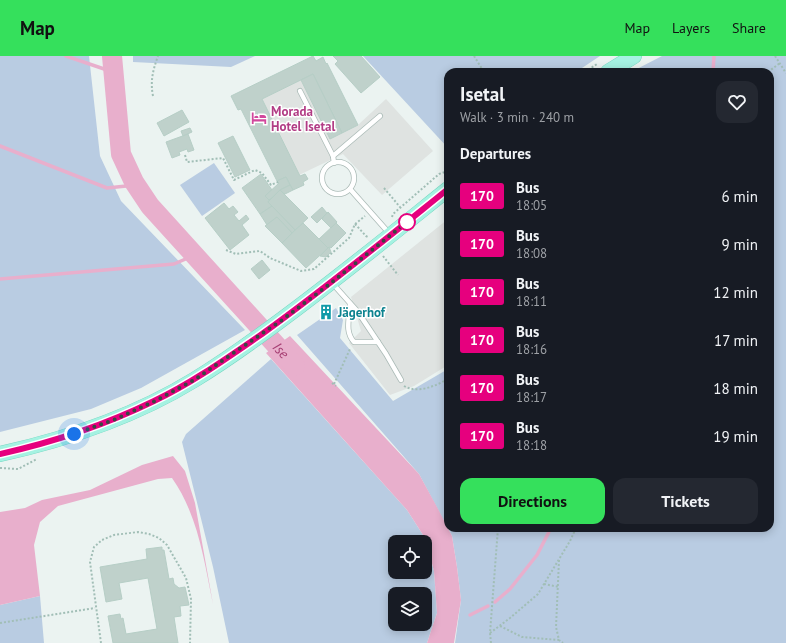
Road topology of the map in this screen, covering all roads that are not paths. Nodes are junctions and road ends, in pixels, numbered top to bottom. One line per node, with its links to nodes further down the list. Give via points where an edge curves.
1 (634, 56): 2 (main road)
2 (614, 68)
3 (300, 91): 5 (lane)
4 (380, 116): 5 (lane)
5 (333, 156): 6 (lane)
6 (334, 163): 7 (lane, via 344,164 351,170 354,180); 7 (lane, via 322,174 326,189 335,194)
7 (350, 189): 9 (lane)
8 (444, 193): 9 (main road)
9 (391, 236): 10 (main road)
10 (331, 283): 11 (lane); 14 (main road, via 194,380 155,401 74,434)
11 (350, 304): 12 (lane); 12 (lane, via 349,337 354,342)
12 (378, 342): 13 (lane)
13 (401, 380)
14 (0, 454)

